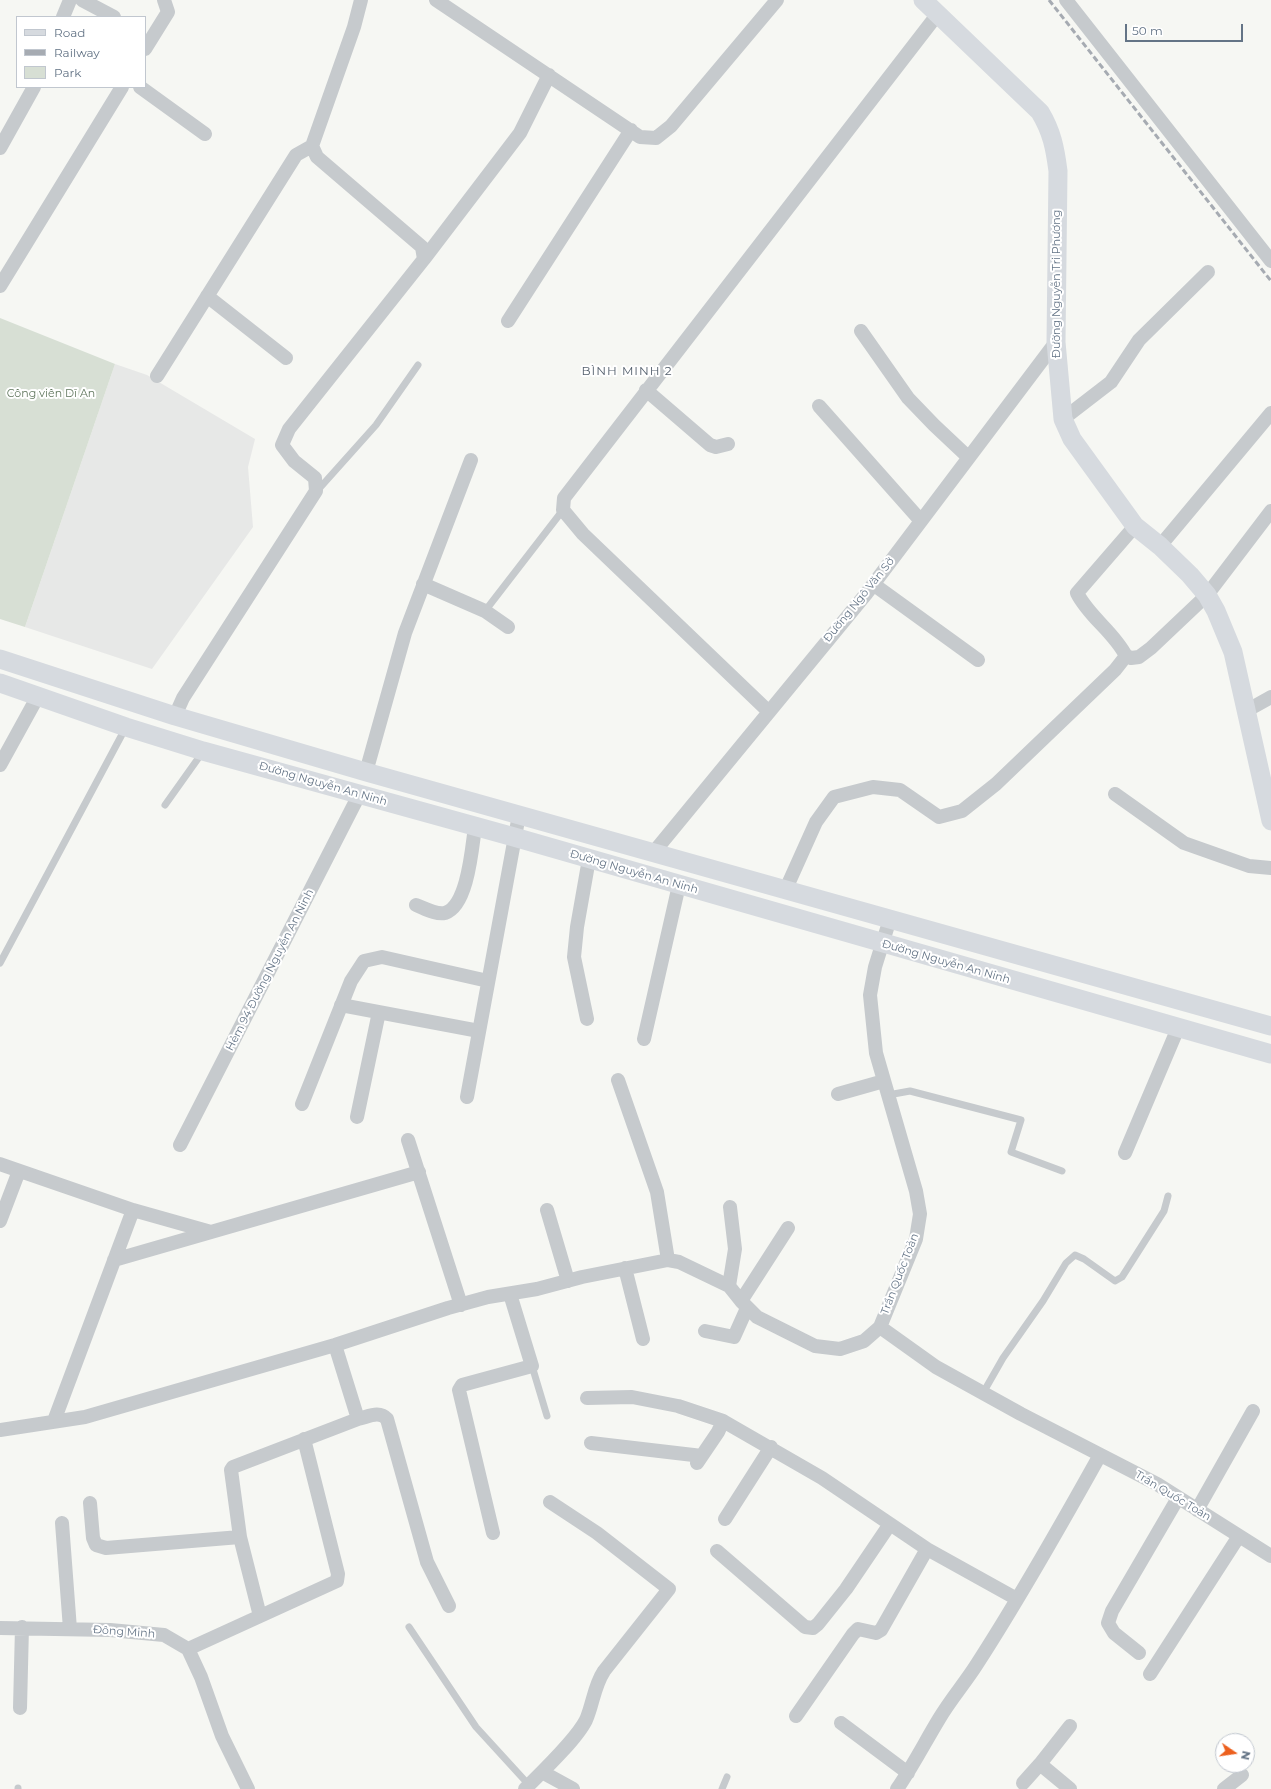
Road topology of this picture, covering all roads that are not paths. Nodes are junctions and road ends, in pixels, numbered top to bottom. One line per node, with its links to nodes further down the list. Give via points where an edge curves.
1 (70, 0): 10 (street)
2 (82, 0): 11 (street)
3 (164, 0): 12 (street, via 168,12)
4 (361, 0): 20 (street)
5 (436, 0): 13 (street)
6 (777, 0): 17 (street, via 671,126 656,138 640,137)
7 (924, 0): 9 (main road, Đường Nguyễn Tri Phương)
8 (1066, 0): 22 (street)
9 (937, 15): 28 (main road, Đường Nguyễn Tri Phương, via 1040,112 1049,128 1058,171); 32 (street)
10 (63, 16)
11 (112, 16)
12 (146, 47)
13 (549, 76): 17 (street); 21 (street, via 520,132)
14 (33, 88): 19 (street)
15 (121, 88): 24 (street)
16 (141, 88): 18 (street)
17 (631, 130): 26 (street)
18 (205, 134)
19 (1, 143)
20 (312, 146): 21 (street, via 317,157 422,247); 25 (street, via 296,155)
21 (424, 259): 39 (street, via 289,429 282,445 294,461 315,478)
22 (1271, 261)
23 (1208, 272): 35 (street, via 1139,340 1111,382)
24 (0, 286)
25 (207, 296): 29 (street); 31 (street)
26 (508, 321)
27 (861, 331): 37 (street, via 908,398)
28 (1056, 342): 35 (main road, Đường Nguyễn Tri Phương); 37 (street, Đường Ngô Văn Sở)
29 (286, 358)
30 (418, 366): 39 (lane, via 376,425)
31 (157, 376)
32 (646, 390): 36 (street, via 710,445 716,447); 40 (street, via 564,498)
33 (819, 406): 42 (street)
34 (1271, 413): 44 (street)
35 (1063, 419): 43 (main road, Đường Nguyễn Tri Phương, via 1072,439)
36 (728, 444)
37 (968, 457): 42 (street, Đường Ngô Văn Sở)
38 (471, 460): 45 (street)
39 (316, 491): 58 (street, via 187,692)
40 (564, 510): 48 (lane); 56 (street, via 583,534)
41 (1271, 512): 47 (street)
42 (921, 521): 46 (street, Đường Ngô Văn Sở)
43 (1134, 526): 44 (main road, Đường Nguyễn Tri Phương); 50 (street, via 1077,593 1121,645)
44 (1160, 546): 47 (main road, Đường Nguyễn Tri Phương)
45 (423, 584): 48 (street); 63 (street, via 406,633)
46 (873, 584): 52 (street); 56 (street, Đường Ngô Văn Sở)
47 (1207, 594): 50 (street, via 1151,648 1139,657); 57 (main road, Đường Nguyễn Tri Phương, via 1233,652)
48 (485, 611): 49 (street)
49 (508, 627)
50 (1126, 656): 75 (street, via 1115,670 996,784 962,811 939,817 900,790 873,787 834,797 816,822)
51 (0, 659): 58 (main road)
52 (978, 660)
53 (0, 683): 54 (main road, Đường Nguyễn An Ninh)
54 (38, 696): 59 (main road, Đường Nguyễn An Ninh); 62 (street)
55 (1271, 697): 57 (street)
56 (768, 711): 71 (street, Đường Ngô Văn Sở)
57 (1246, 711): 68 (main road, Đường Nguyễn Tri Phương)
58 (175, 716): 60 (main road); 63 (main road)
59 (126, 727): 60 (main road, Đường Nguyễn An Ninh); 79 (lane)
60 (167, 740): 61 (main road, Đường Nguyễn An Ninh)
61 (203, 751): 65 (main road, Đường Nguyễn An Ninh); 66 (lane)
62 (0, 765)
63 (366, 772): 67 (main road)
64 (1115, 794): 73 (street, via 1184,844 1248,866)
65 (360, 795): 69 (main road, Đường Nguyễn An Ninh); 97 (street, Hẻm 94 Đường Nguyễn An Ninh)
66 (165, 805)
67 (518, 815): 70 (street); 71 (main road)
68 (1271, 821)
69 (475, 827): 70 (main road, Đường Nguyễn An Ninh); 76 (street, via 465,884 455,906 439,913)
70 (514, 837): 72 (main road, Đường Nguyễn An Ninh); 80 (street)
71 (654, 852): 75 (main road)
72 (589, 859): 74 (main road, Đường Nguyễn An Ninh); 83 (street, via 574,957)
73 (1271, 868)
74 (678, 885): 78 (main road, Đường Nguyễn An Ninh); 87 (street)
75 (785, 890): 77 (main road)
76 (416, 905)
77 (890, 919): 78 (street, Trần Quốc Toản); 84 (main road)
78 (882, 944): 85 (main road, Đường Nguyễn An Ninh); 90 (street, Trần Quốc Toản, via 870,995 876,1053)
79 (0, 963)
80 (488, 981): 81 (street, via 382,957 364,961 351,981); 86 (street)
81 (341, 1005): 82 (street); 94 (street)
82 (379, 1012): 86 (street); 95 (street)
83 (587, 1019)
84 (1271, 1026)
85 (1178, 1028): 88 (main road, Đường Nguyễn An Ninh); 98 (street)
86 (479, 1031): 93 (street)
87 (644, 1039)
88 (1271, 1054)
89 (618, 1080): 111 (street, via 658,1192)
90 (884, 1081): 91 (street); 92 (street, Trần Quốc Toản)
91 (838, 1094)
92 (888, 1095): 101 (lane, via 910,1091 1021,1120 1010,1152); 118 (street, Trần Quốc Toản, via 916,1190 920,1214 916,1238)
93 (467, 1097)
94 (302, 1104)
95 (357, 1117)
96 (408, 1140): 102 (street)
97 (180, 1145)
98 (1125, 1153)
99 (0, 1164): 100 (street)
100 (19, 1170): 105 (street); 107 (street)
101 (1062, 1171)
102 (419, 1172): 109 (street); 117 (street)
103 (1168, 1196): 123 (lane, via 1164,1211 1122,1277 1115,1281 1075,1255 1066,1263)
104 (730, 1206): 114 (street, via 735,1249)
105 (133, 1210): 109 (street); 110 (street)
106 (547, 1210): 113 (street)
107 (0, 1221)
108 (788, 1228): 116 (street)
109 (211, 1232): 110 (street)
110 (114, 1260): 128 (street)
111 (668, 1260): 112 (street); 114 (street, via 679,1262)
112 (625, 1268): 113 (street); 120 (street)
113 (568, 1281): 115 (street)
114 (729, 1286): 116 (street)
115 (510, 1294): 117 (street); 122 (street)
116 (744, 1304): 118 (street, via 757,1317 815,1346 840,1349 864,1341); 119 (street, via 734,1337)
117 (461, 1305): 121 (street)
118 (880, 1327): 123 (street, Trần Quốc Toản, via 936,1367)
119 (705, 1331)
120 (643, 1340)
121 (335, 1345): 127 (street); 128 (street, via 85,1417)
122 (532, 1366): 126 (lane); 142 (street, via 462,1385 459,1390)
123 (983, 1393): 134 (street, Trần Quốc Toản)
124 (587, 1398): 129 (street, via 632,1397 678,1406)
125 (1253, 1411): 138 (street)
126 (547, 1416)
127 (358, 1419): 131 (street); 149 (street, via 378,1414 384,1415 387,1419 427,1562)
128 (54, 1421): 130 (street)
129 (723, 1421): 132 (street, via 699,1459); 133 (street)
130 (0, 1430)
131 (304, 1439): 144 (street, via 231,1470); 150 (street, via 338,1578 333,1584)
132 (591, 1443)
133 (771, 1447): 139 (street); 141 (street)
134 (1100, 1455): 135 (street, Trần Quốc Toản, via 1157,1484); 148 (street)
135 (1178, 1498): 138 (street, Trần Quốc Toản); 156 (street, via 1112,1611 1108,1623 1114,1633)
136 (550, 1502): 163 (street, via 597,1533 669,1589 597,1682 586,1720 578,1733)
137 (90, 1503): 144 (street, via 96,1546 106,1548)
138 (1196, 1510): 143 (street, Trần Quốc Toản)
139 (725, 1519)
140 (62, 1523): 154 (street)
141 (890, 1524): 145 (street); 146 (street, via 846,1589 813,1628 805,1627)
142 (493, 1533)
143 (1239, 1536): 147 (street, Trần Quốc Toản); 157 (street)
144 (240, 1537): 150 (street)
145 (927, 1549): 148 (street); 159 (street, via 881,1630 876,1633 858,1629 853,1634)
146 (717, 1551)
147 (1271, 1556)
148 (1017, 1599): 166 (street, via 977,1665 939,1718)
149 (450, 1606)
150 (260, 1616): 155 (street)
151 (22, 1627): 153 (street, Đông Minh); 154 (street, Đông Minh); 158 (street)
152 (409, 1627): 168 (lane, via 476,1727)
153 (0, 1628)
154 (70, 1629): 155 (street, Đông Minh, via 164,1635)
155 (188, 1650): 169 (street, via 201,1677 222,1736)
156 (1139, 1653)
157 (1150, 1674)
158 (20, 1708)
159 (796, 1716)
160 (841, 1723): 166 (street)
161 (1070, 1726): 162 (street)
162 (1040, 1764): 167 (street); 172 (street)
163 (542, 1772): 168 (street); 170 (street)
164 (1242, 1775): 173 (street)
165 (727, 1777): 171 (lane)
166 (905, 1783)
167 (1023, 1783)
168 (527, 1787)
169 (248, 1789)
170 (573, 1789)
171 (722, 1789)
172 (1070, 1789)
173 (1224, 1789)

